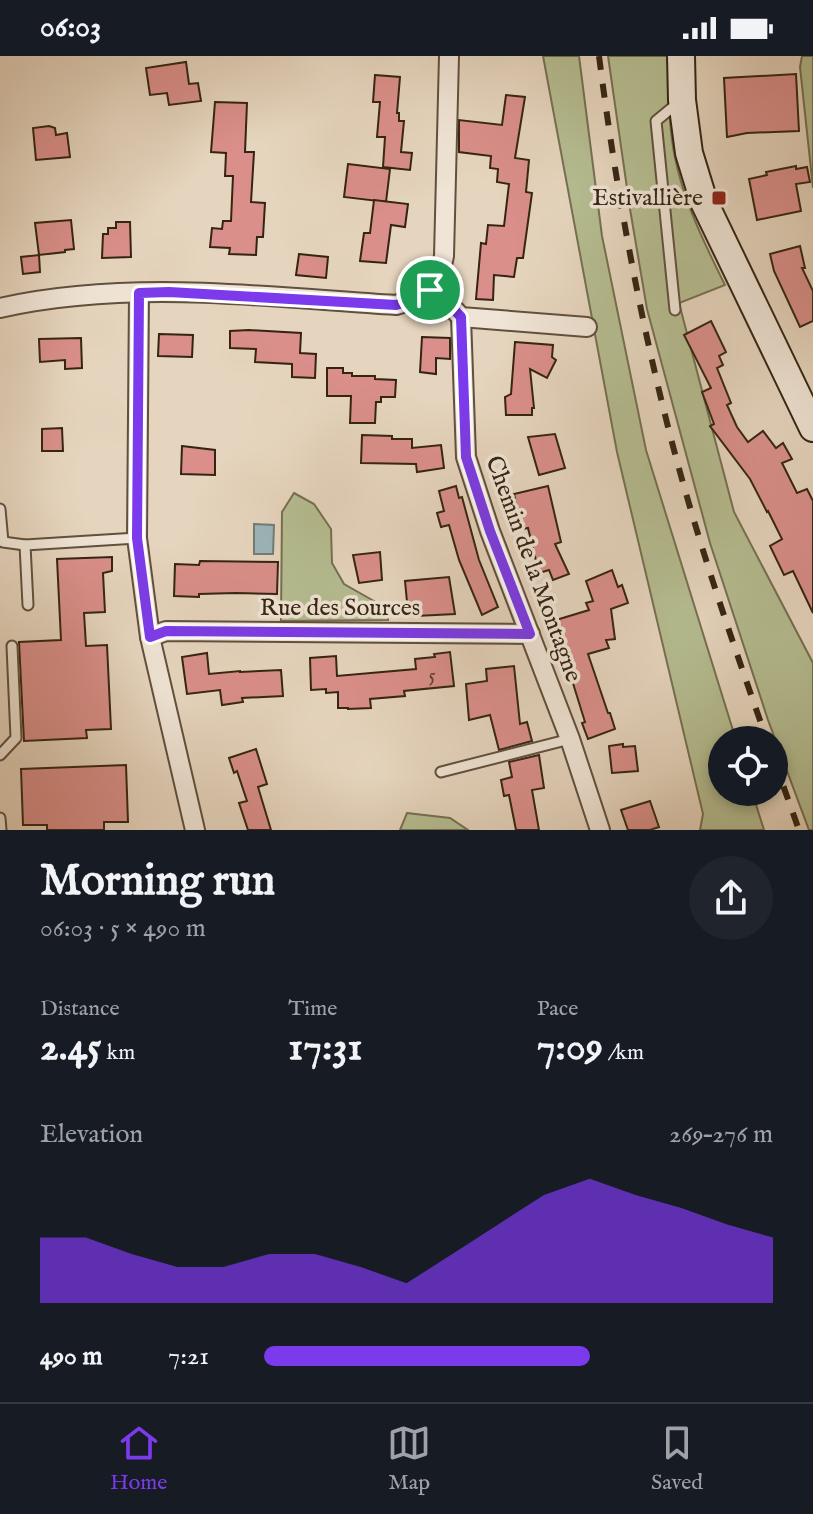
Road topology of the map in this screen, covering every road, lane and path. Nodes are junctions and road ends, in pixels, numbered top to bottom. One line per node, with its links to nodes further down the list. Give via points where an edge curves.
1 (449, 56): 4 (street, via 444,256 441,274)
2 (681, 56): 3 (main road)
3 (682, 100): 7 (lane, via 656,121); 10 (main road, via 689,153 704,202)
4 (430, 290): 5 (street, via 396,305); 8 (street)
5 (139, 293): 6 (street, via 79,295); 12 (street)
6 (0, 308)
7 (675, 310)
8 (461, 317): 9 (street); 15 (street, Chemin de la Montagne, via 466,457)
9 (587, 327)
10 (813, 428)
11 (0, 509): 13 (lane, via 3,542)
12 (137, 538): 13 (lane); 16 (street)
13 (25, 545): 14 (lane)
14 (28, 605)
15 (530, 634): 16 (street, Rue des Sources, via 166,631); 18 (street, Chemin de la Montagne)
16 (150, 637): 23 (street)
17 (12, 646): 19 (lane, via 16,738)
18 (570, 739): 20 (lane); 24 (street, Chemin de la Montagne)
19 (0, 755)
20 (441, 772)
21 (0, 818): 22 (lane)
22 (1, 830)
23 (195, 830)
24 (600, 830)

